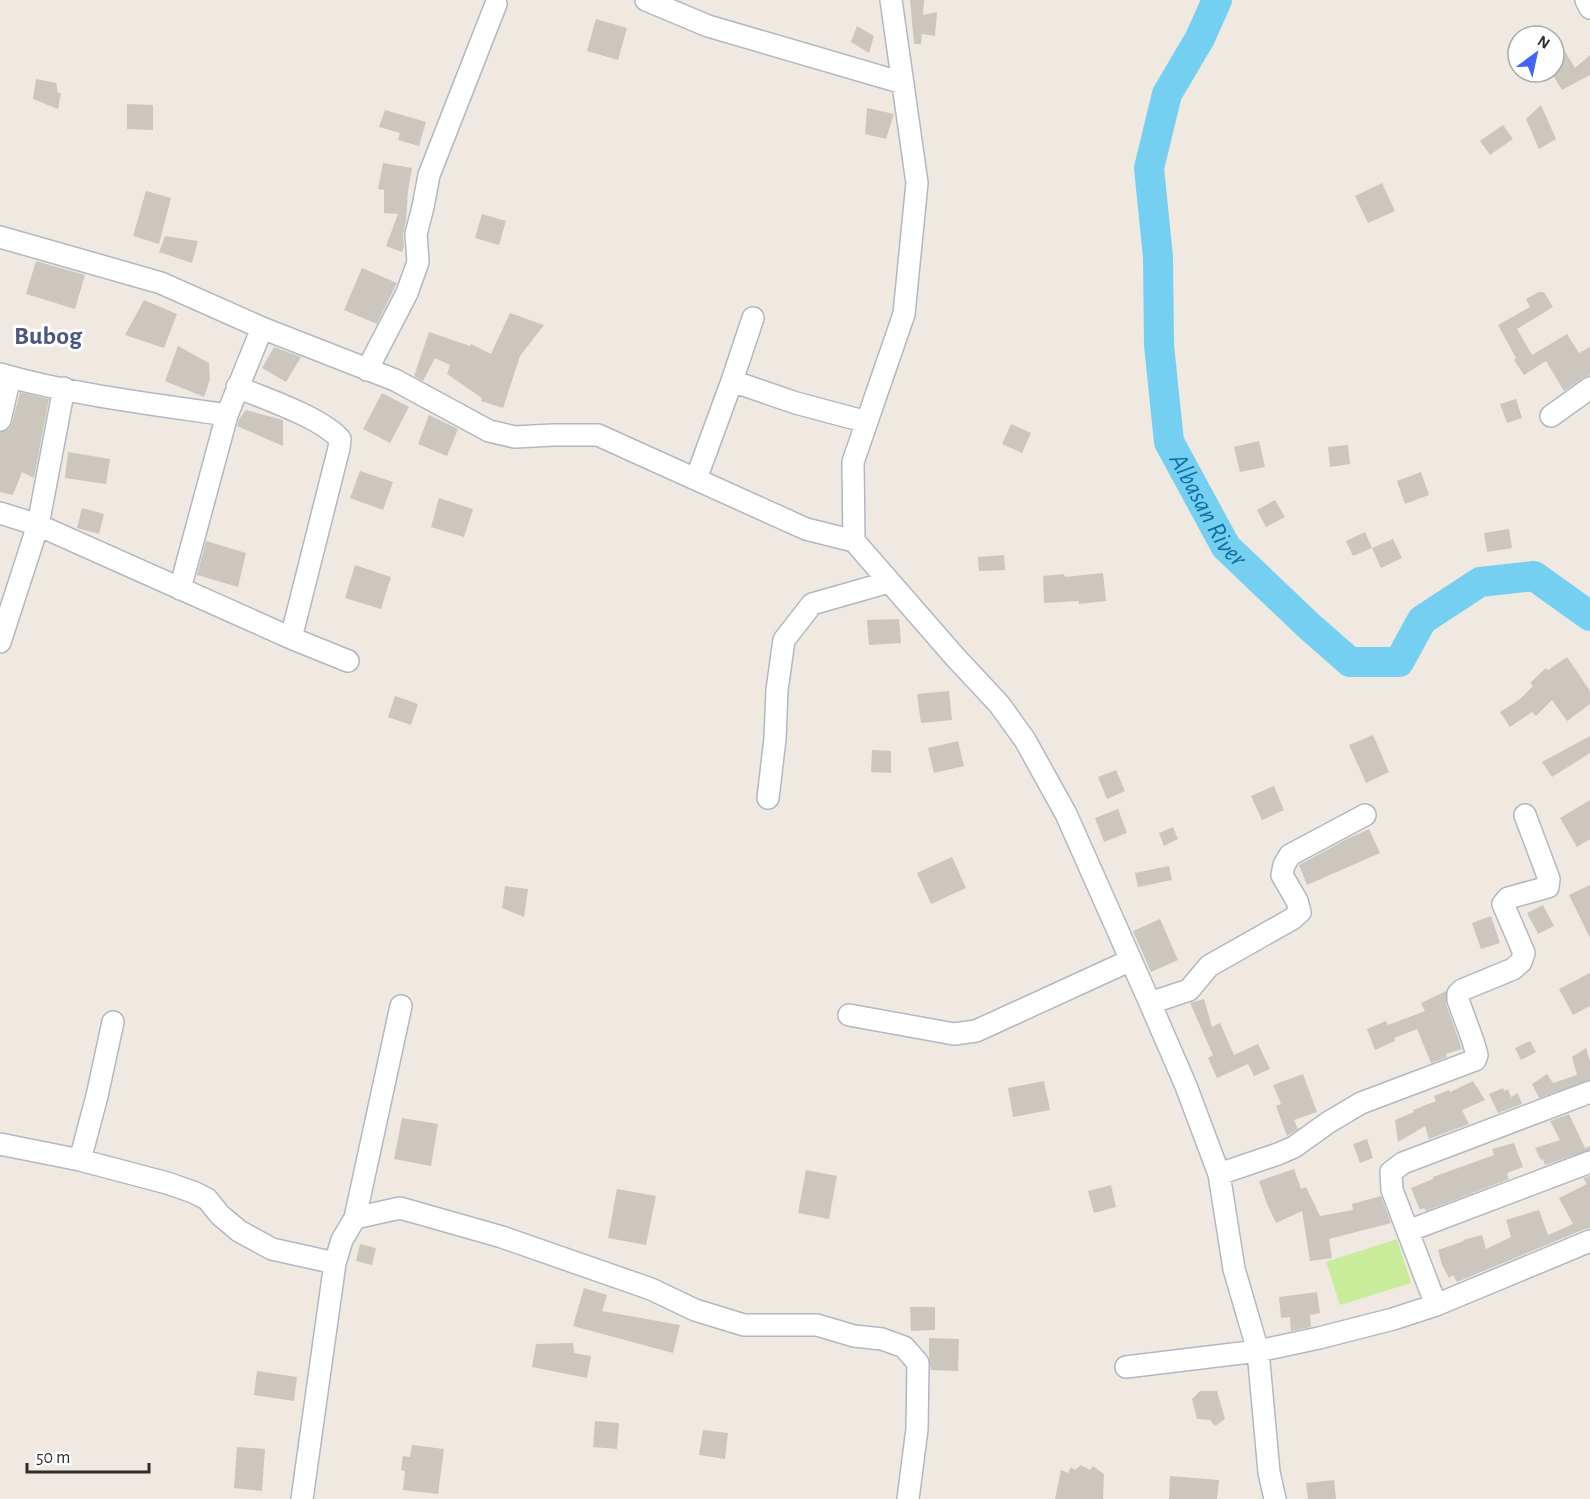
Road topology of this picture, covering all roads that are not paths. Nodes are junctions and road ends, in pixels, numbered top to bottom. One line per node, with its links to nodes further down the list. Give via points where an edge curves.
1 (646, 0): 6 (street, via 708,27)
2 (891, 0): 6 (street)
3 (1586, 0): 5 (street)
4 (496, 4): 10 (street, via 429,175 416,234 418,262 407,293)
5 (1590, 8)
6 (903, 83): 19 (street, via 917,183 904,314)
7 (0, 237): 9 (street, via 161,283)
8 (753, 318): 12 (street)
9 (262, 328): 10 (street); 13 (street)
10 (367, 370): 20 (street, via 395,380 489,431 515,437 598,435)
11 (5, 375): 14 (street); 18 (street)
12 (732, 381): 19 (street); 20 (street)
13 (237, 387): 16 (street); 26 (street, via 326,427 340,439)
14 (64, 388): 16 (street); 22 (street)
15 (1590, 388): 17 (street)
16 (226, 415): 25 (street)
17 (1551, 416)
18 (0, 420)
19 (867, 422): 23 (street, via 853,462)
20 (696, 479): 23 (street, via 806,529)
21 (0, 513): 22 (street)
22 (38, 525): 25 (street); 27 (street)
23 (854, 541): 24 (street)
24 (890, 582): 29 (street, via 812,604 784,640); 32 (street, via 999,704 1025,740 1066,814)
25 (180, 589): 26 (street)
26 (291, 638): 28 (street)
27 (0, 642)
28 (348, 661)
29 (768, 798)
30 (1365, 815): 33 (street, via 1290,855 1282,875 1300,912 1292,919 1209,966 1189,990)
31 (1525, 815): 41 (street, via 1546,868 1548,887 1508,898 1503,904 1524,952 1521,962 1514,969 1458,994 1477,1055 1475,1060 1361,1103 1294,1147)
32 (1131, 960): 33 (street); 35 (street, via 976,1031 954,1034)
33 (1150, 1003): 41 (street)
34 (401, 1006): 42 (street)
35 (849, 1015)
36 (112, 1022): 39 (street)
37 (1590, 1092): 43 (street, via 1403,1163 1391,1172 1392,1190)
38 (0, 1144): 39 (street)
39 (80, 1160): 45 (street, via 193,1192 207,1199 239,1231 272,1249)
40 (1590, 1162): 43 (street)
41 (1219, 1174): 47 (street, via 1234,1269)
42 (355, 1218): 45 (street); 50 (street, via 400,1208 502,1237 651,1289 695,1310 744,1324 817,1325 904,1347 918,1363 917,1429)
43 (1408, 1231): 46 (street)
44 (1590, 1241): 46 (street)
45 (334, 1263): 49 (street)
46 (1436, 1305): 47 (street)
47 (1258, 1351): 48 (street); 51 (street)
48 (1126, 1367)
49 (302, 1499)
50 (908, 1499)
51 (1275, 1499)

